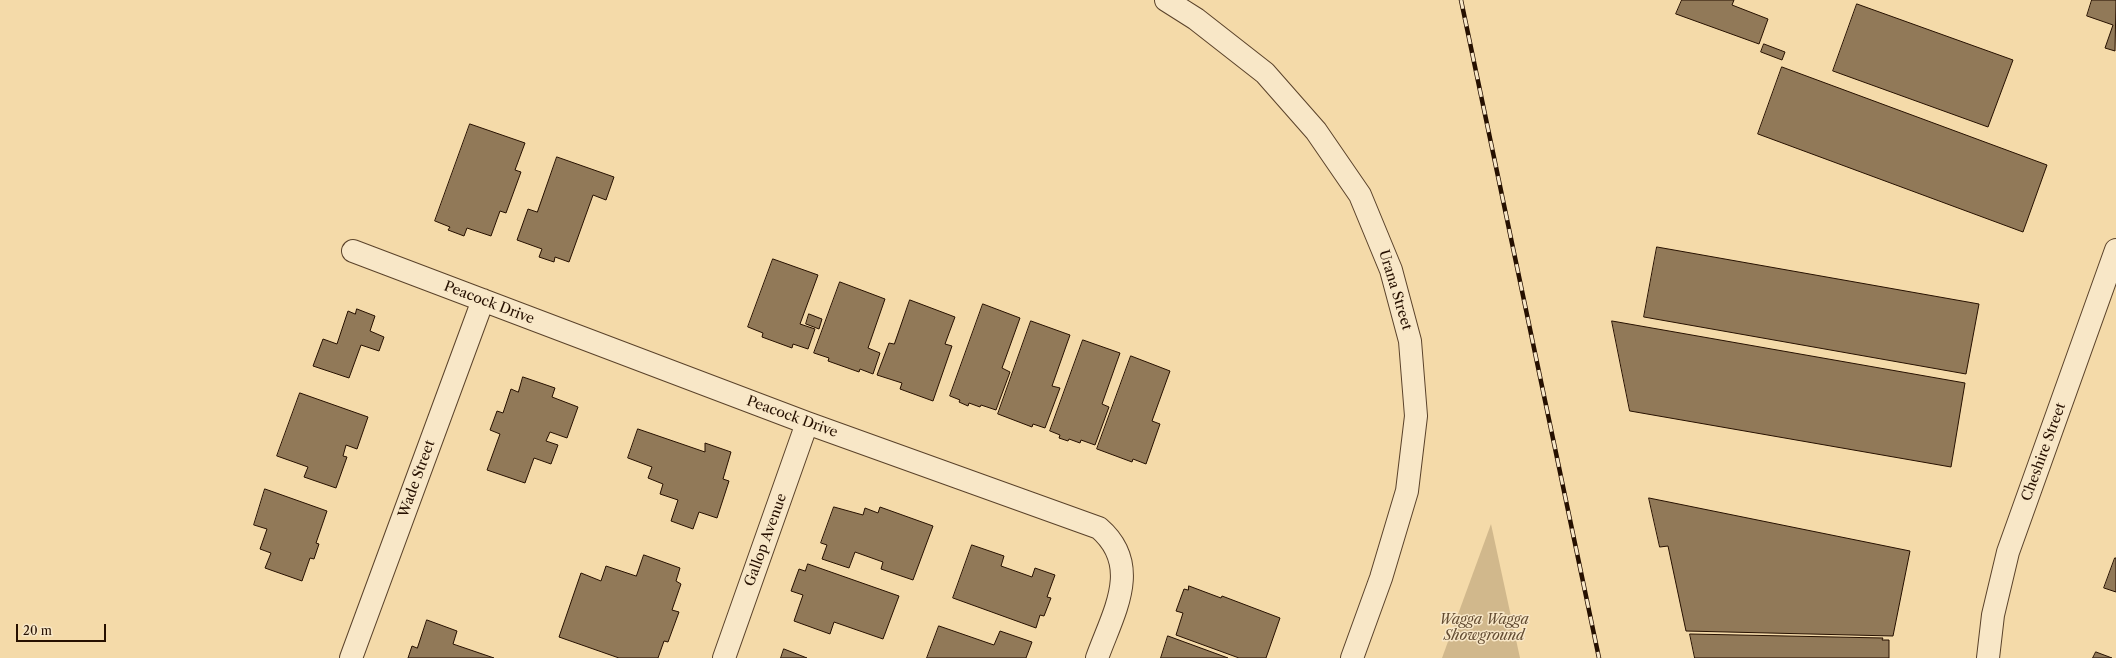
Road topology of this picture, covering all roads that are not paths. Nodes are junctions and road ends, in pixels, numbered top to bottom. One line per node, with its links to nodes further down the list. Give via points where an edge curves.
1 (1166, 0): 9 (street, Urana Street, via 1196,19 1265,73 1316,131 1360,195 1391,270 1410,341 1416,416 1407,490 1381,578)
2 (2116, 250): 10 (street, Cheshire Street, via 2008,552 1993,615)
3 (353, 251): 4 (street, Peacock Drive)
4 (483, 300): 5 (street, Peacock Drive); 6 (street, Wade Street)
5 (808, 423): 7 (street, Gallop Avenue); 8 (street, Peacock Drive, via 1099,528 1111,538 1123,566 1122,587)
6 (351, 658)
7 (724, 658)
8 (1097, 658)
9 (1352, 658)
10 (1988, 658)

